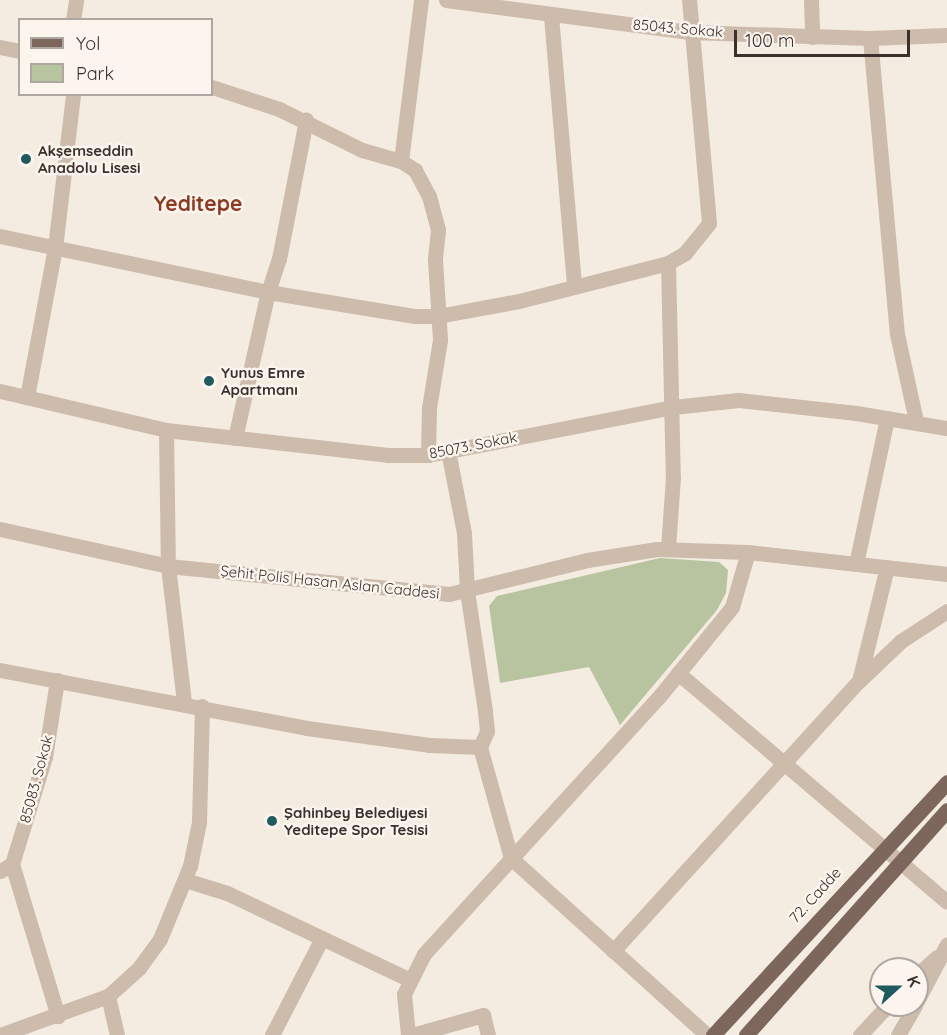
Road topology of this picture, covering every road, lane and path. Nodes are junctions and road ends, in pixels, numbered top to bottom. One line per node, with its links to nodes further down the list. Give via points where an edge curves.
1 (76, 0): 7 (street)
2 (421, 0): 17 (street)
3 (446, 0): 6 (street, 85043. Sokak)
4 (689, 0): 8 (street)
5 (811, 0): 10 (street)
6 (543, 10): 8 (street, 85043. Sokak); 21 (street)
7 (73, 18)
8 (690, 32): 10 (street, 85043. Sokak); 20 (street, via 709,223 686,253)
9 (947, 35): 11 (street, 85043. Sokak)
10 (812, 37): 11 (street, 85043. Sokak)
11 (870, 38): 28 (street, via 897,334)
12 (0, 47): 13 (street)
13 (18, 51)
14 (213, 87): 16 (street)
15 (74, 96): 19 (street)
16 (306, 120): 17 (street, via 362,150); 22 (street, via 279,259)
17 (401, 161): 23 (street, via 415,170 429,196 438,230)
18 (0, 236): 19 (street)
19 (55, 248): 22 (street); 25 (street)
20 (668, 263): 21 (street); 26 (street)
21 (574, 287): 23 (street)
22 (268, 291): 23 (street, via 415,316); 31 (street)
23 (438, 316): 33 (street, via 440,340 429,408)
24 (0, 391): 25 (street, 85073. Sokak)
25 (27, 398): 30 (street, 85073. Sokak)
26 (673, 406): 27 (street, 85073. Sokak, via 740,400); 32 (street, 85073. Sokak); 35 (street)
27 (887, 418): 28 (street, 85073. Sokak); 37 (street)
28 (916, 422): 29 (street, 85073. Sokak)
29 (947, 428)
30 (166, 430): 31 (street, 85073. Sokak); 38 (street)
31 (235, 438): 33 (street, 85073. Sokak, via 388,455)
32 (448, 451): 33 (street, 85073. Sokak); 41 (street, via 464,533)
33 (428, 455)
34 (0, 529): 38 (street, Şehit Polis Hasan Aslan Caddesi)
35 (668, 549): 36 (street, Şehit Polis Hasan Aslan Caddesi); 41 (street, Şehit Polis Hasan Aslan Caddesi, via 587,560)
36 (748, 552): 37 (street, Şehit Polis Hasan Aslan Caddesi); 44 (street, via 732,607)
37 (856, 564): 39 (street, Şehit Polis Hasan Aslan Caddesi)
38 (168, 566): 41 (street, Şehit Polis Hasan Aslan Caddesi, via 449,594); 47 (street)
39 (887, 567): 40 (street, Şehit Polis Hasan Aslan Caddesi); 46 (street)
40 (947, 574)
41 (467, 590): 49 (street, via 486,711 487,731)
42 (947, 611): 46 (street, via 901,641)
43 (0, 670): 45 (street)
44 (678, 673): 50 (street); 54 (street)
45 (57, 680): 47 (street); 56 (street, 85083. Sokak, via 45,757)
46 (859, 681): 50 (street)
47 (184, 702): 48 (street)
48 (202, 706): 49 (street, via 307,728 429,745); 57 (street, via 199,822)
49 (480, 747): 54 (street)
50 (784, 765): 53 (street); 61 (street)
51 (947, 782): 53 (main road, 72. Cadde)
52 (947, 810): 55 (main road)
53 (884, 846): 55 (street); 75 (main road, 72. Cadde)
54 (511, 858): 61 (street); 64 (street, via 424,954)
55 (900, 860): 58 (street); 76 (main road)
56 (6, 867): 66 (street)
57 (185, 880): 59 (street, via 227,893); 65 (street, via 160,939 139,968)
58 (947, 902)
59 (322, 938): 64 (street); 71 (street)
60 (945, 948): 62 (street); 63 (street)
61 (613, 951): 74 (street)
62 (929, 963)
63 (929, 978)
64 (411, 980): 72 (street, via 404,994)
65 (108, 996): 66 (street); 70 (street)
66 (58, 1016): 69 (street)
67 (877, 1017): 77 (street)
68 (908, 1017): 78 (street)
69 (0, 1035)
70 (117, 1035)
71 (272, 1035)
72 (410, 1035): 73 (street, via 483,1015)
73 (488, 1035)
74 (707, 1035)
75 (713, 1035)
76 (746, 1035)
77 (860, 1035)
78 (898, 1035)

